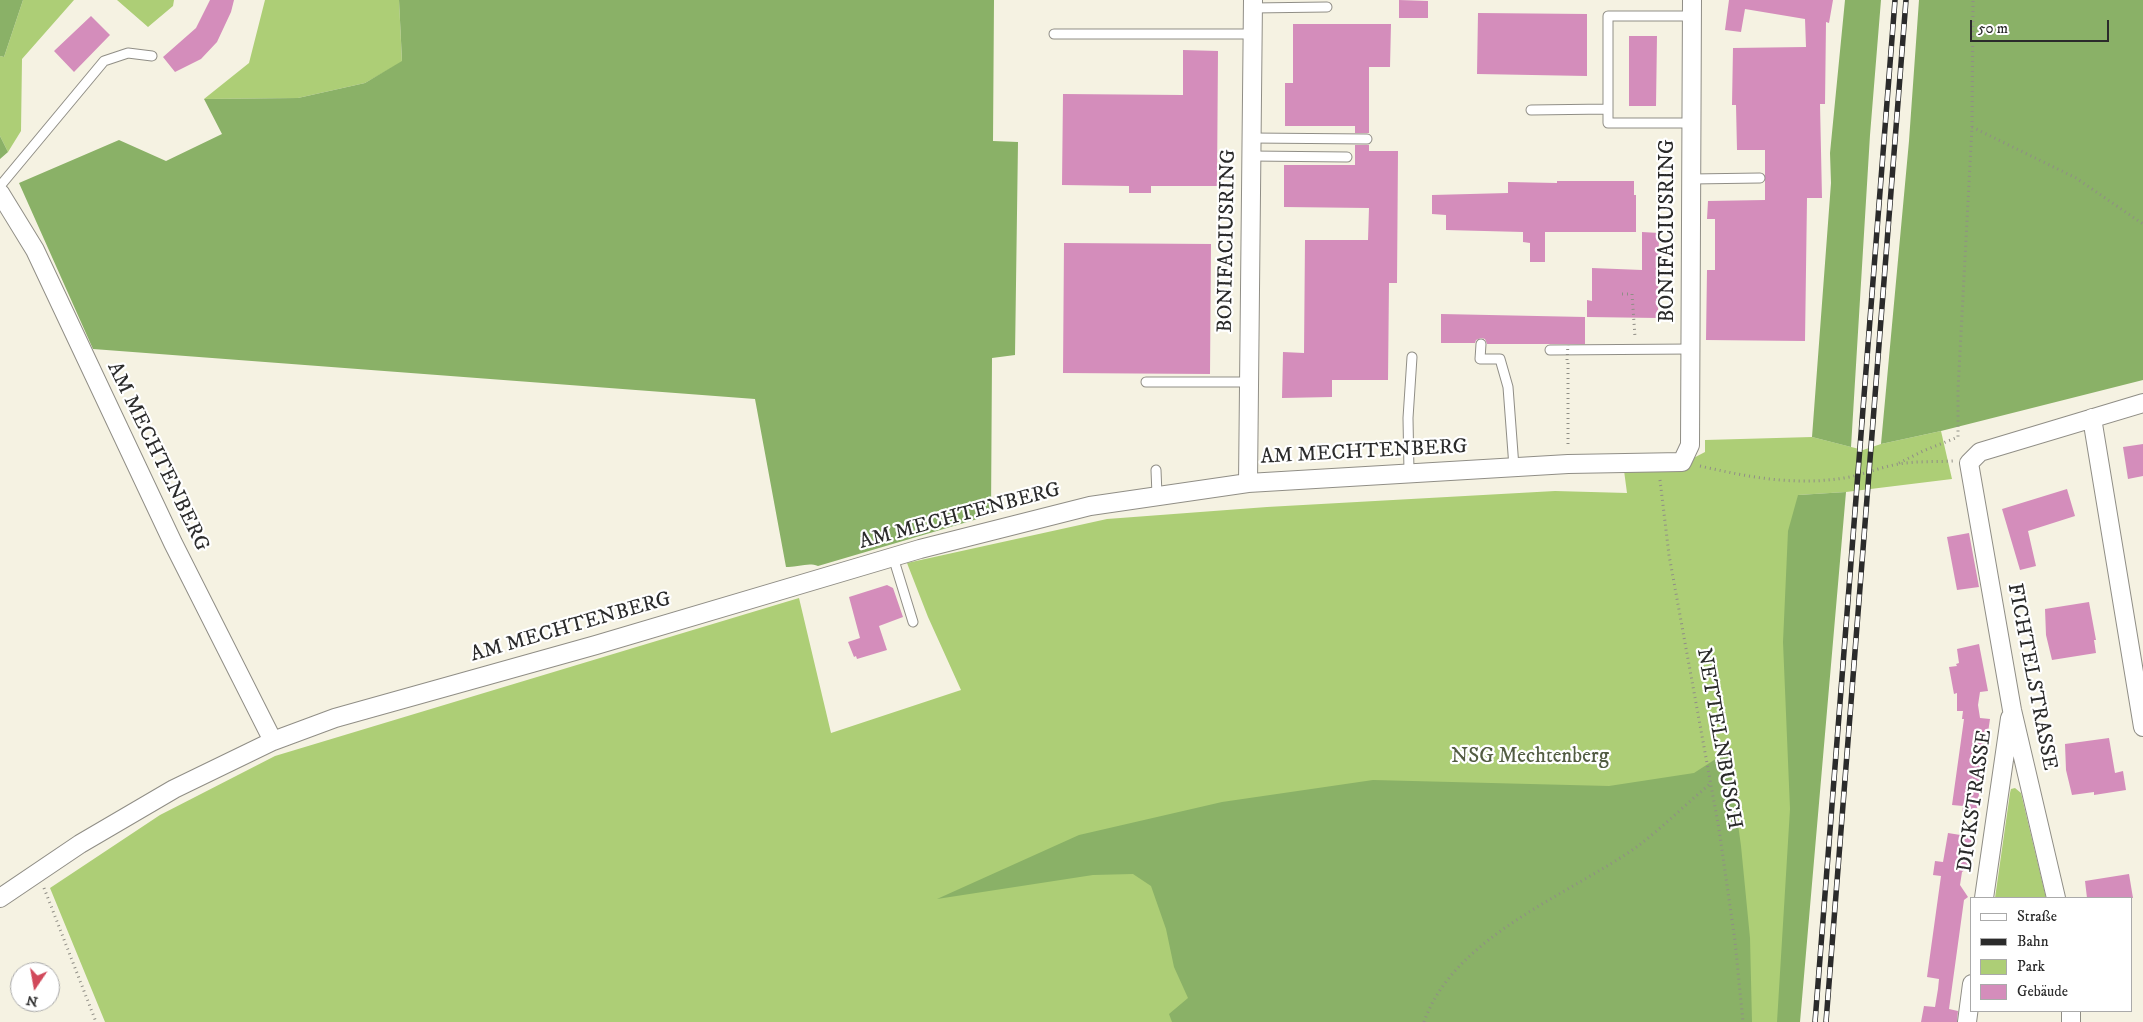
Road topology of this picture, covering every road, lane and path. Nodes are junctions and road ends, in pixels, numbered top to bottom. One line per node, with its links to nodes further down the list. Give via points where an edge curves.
1 (1973, 0): 11 (path)
2 (1253, 4): 3 (lane); 6 (street, BONIFACIUSRING)
3 (1327, 7)
4 (1692, 8): 8 (lane, via 1608,16); 10 (street, BONIFACIUSRING)
5 (1054, 34): 6 (lane)
6 (1253, 34): 12 (street, BONIFACIUSRING)
7 (152, 56): 18 (lane, via 128,54 104,61)
8 (1608, 109): 9 (lane); 10 (lane, via 1608,123)
9 (1531, 110)
10 (1692, 123): 17 (street, BONIFACIUSRING)
11 (1972, 127): 20 (path, via 2076,178); 36 (path, via 1958,437)
12 (1252, 138): 13 (lane); 14 (street, BONIFACIUSRING)
13 (1367, 139)
14 (1252, 156): 15 (lane); 29 (street, BONIFACIUSRING)
15 (1348, 157)
16 (1760, 178): 17 (lane)
17 (1692, 179): 26 (street, BONIFACIUSRING)
18 (0, 186)
19 (0, 192): 46 (street, AM MECHTENBERG, via 35,250 173,543)
20 (2143, 224)
21 (1622, 294): 25 (path, via 1632,294)
22 (1481, 344): 37 (lane, via 1480,359 1500,359 1508,387)
23 (1568, 345): 32 (path, bridge)
24 (1550, 350): 25 (lane)
25 (1637, 350): 26 (lane)
26 (1691, 350): 34 (street, BONIFACIUSRING, via 1690,445)
27 (1412, 357): 39 (lane)
28 (1146, 382): 29 (lane)
29 (1250, 382): 40 (street, BONIFACIUSRING)
30 (2143, 403): 31 (street)
31 (2092, 418): 35 (street, via 1980,452); 45 (street)
32 (1568, 439)
33 (1660, 462): 34 (street, AM MECHTENBERG); 37 (street, AM MECHTENBERG); 47 (path, NETTELNBUSCH, via 1669,555)
34 (1682, 462): 36 (path, via 1783,482 1844,478)
35 (1969, 463): 36 (path); 44 (street, FICHTELSTRASSE)
36 (1899, 464)
37 (1514, 467): 39 (street, AM MECHTENBERG)
38 (1156, 470): 41 (lane)
39 (1409, 472): 40 (street, AM MECHTENBERG)
40 (1248, 482): 41 (street, AM MECHTENBERG)
41 (1157, 495): 42 (street, AM MECHTENBERG, via 1090,506)
42 (892, 557): 43 (lane); 46 (street, AM MECHTENBERG, via 335,718)
43 (912, 622)
44 (2012, 710): 49 (street, DICKSTRASSE); 50 (street, FICHTELSTRASSE)
45 (2143, 727)
46 (273, 742): 48 (street, AM MECHTENBERG, via 174,789 80,844)
47 (1711, 784): 54 (path, via 1638,846 1500,931 1453,974 1429,1008); 55 (path, NETTELNBUSCH, via 1735,941)
48 (38, 874): 51 (street, AM MECHTENBERG); 53 (path)
49 (1984, 897)
50 (2056, 897)
51 (0, 898)
52 (1970, 999): 56 (street)
53 (96, 1022)
54 (1424, 1022)
55 (1743, 1022)
56 (1967, 1022)

